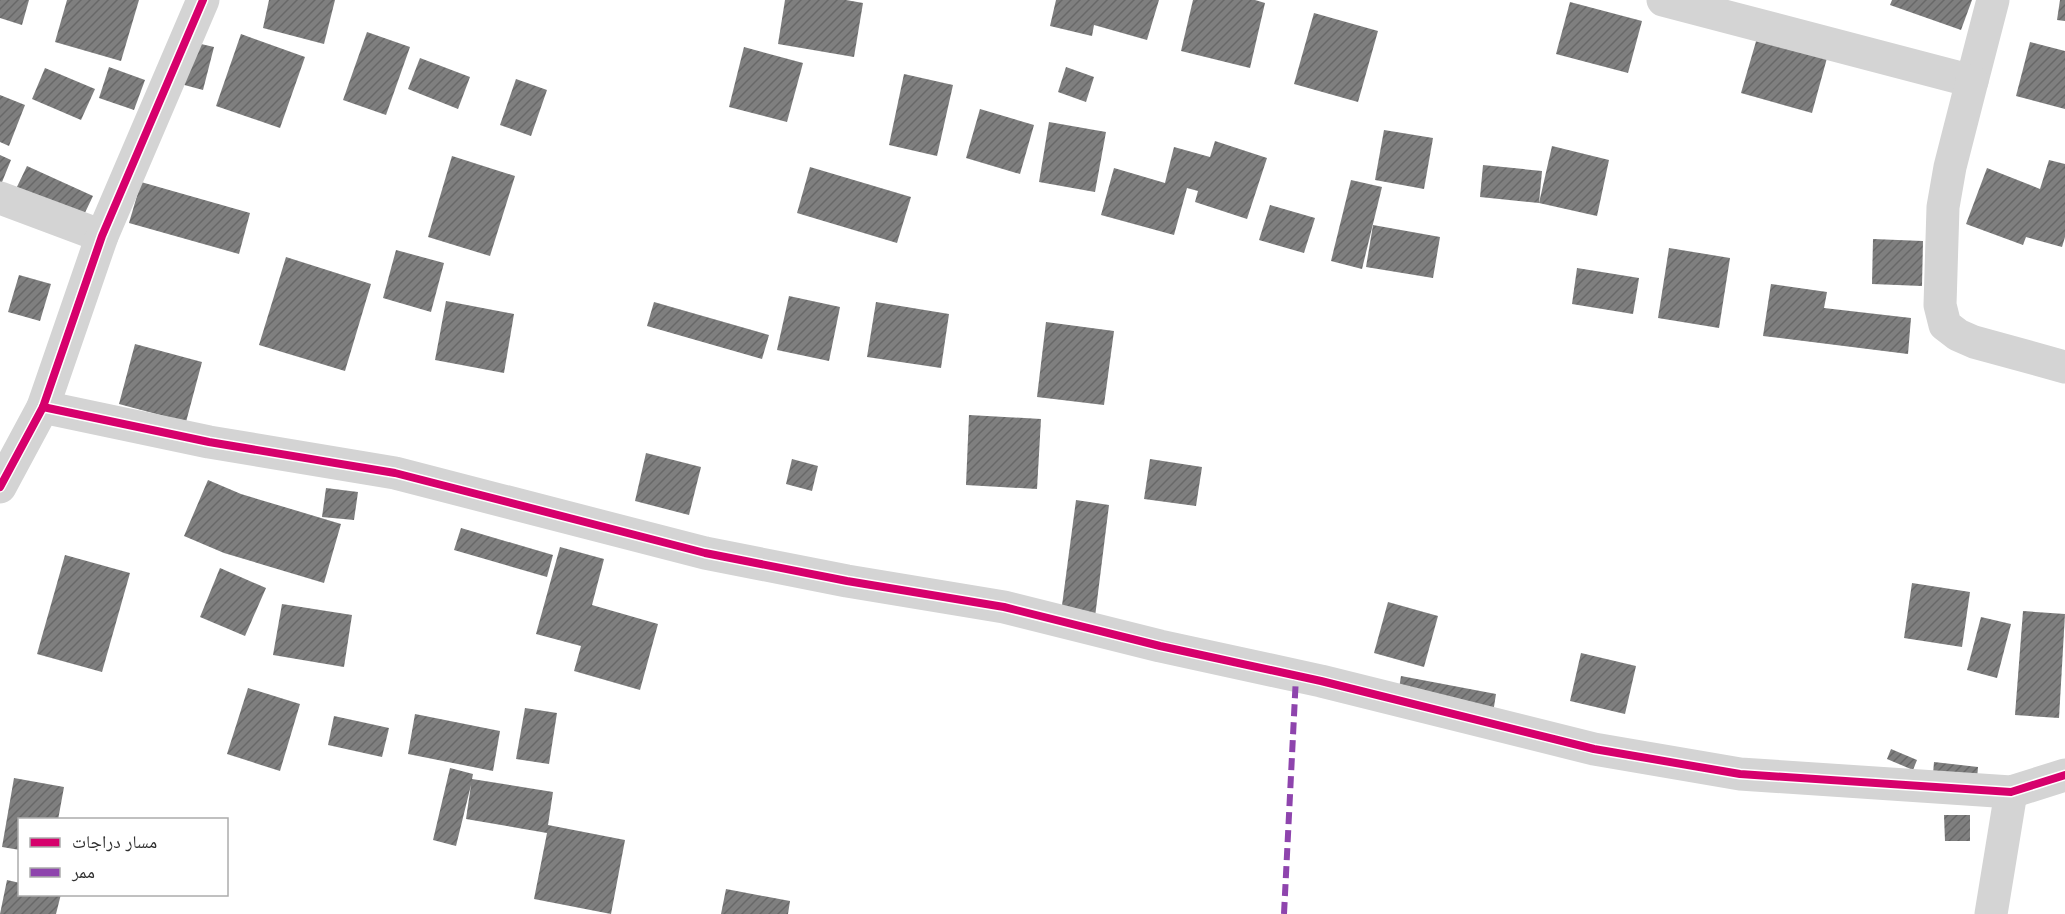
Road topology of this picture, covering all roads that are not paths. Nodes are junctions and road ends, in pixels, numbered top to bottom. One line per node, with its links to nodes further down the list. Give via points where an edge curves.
1 (203, 0): 6 (street)
2 (1663, 0): 4 (street)
3 (1993, 0): 4 (street)
4 (1972, 81): 7 (street, via 1943,207 1940,305 1945,325 1974,342)
5 (0, 198): 6 (street)
6 (102, 236): 8 (street)
7 (2065, 367)
8 (43, 407): 9 (street); 11 (street, via 209,442 394,473 705,553 1004,607 1594,749 1740,774)
9 (0, 487)
10 (2065, 775): 11 (street)
11 (2011, 792): 12 (street)
12 (1991, 914)

